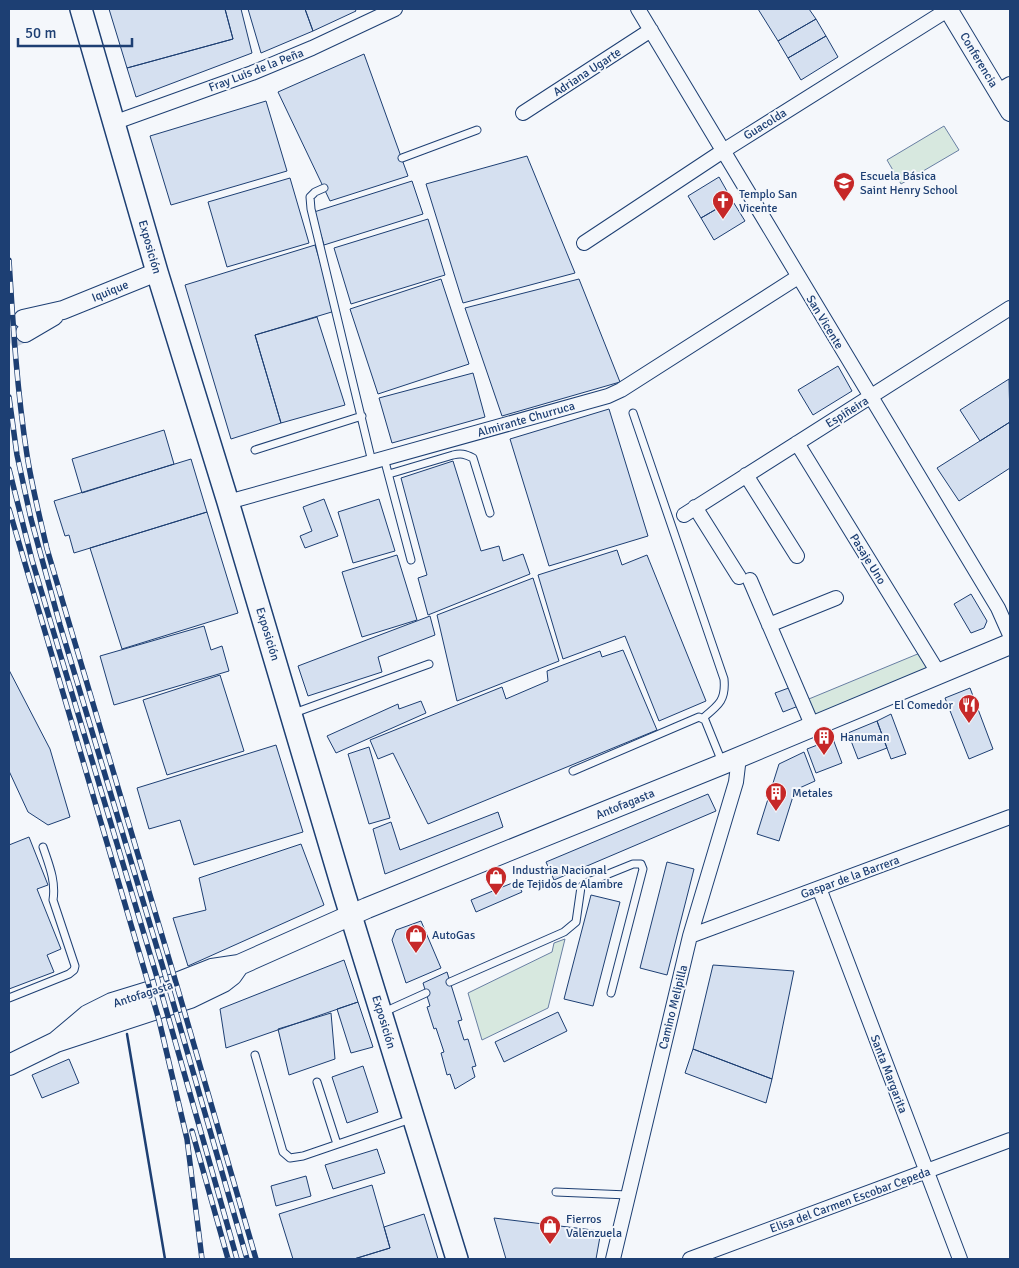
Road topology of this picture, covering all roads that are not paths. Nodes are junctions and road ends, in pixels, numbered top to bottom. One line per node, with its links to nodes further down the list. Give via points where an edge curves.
1 (81, 9): 9 (main road, Exposición)
2 (395, 9): 9 (street, Fray Luis de la Peña, via 252,73)
3 (638, 9): 5 (street, San Vicente)
4 (949, 9): 6 (street, Conferencia); 11 (street, Guacolda)
5 (651, 30): 8 (street, Adriana Ugarte); 11 (street, San Vicente)
6 (1004, 87): 7 (street, Conferencia)
7 (1010, 112)
8 (523, 113)
9 (113, 123): 15 (main road, Exposición)
10 (477, 130): 12 (lane)
11 (723, 151): 14 (street, Guacolda); 16 (street, San Vicente)
12 (402, 158)
13 (324, 188): 21 (lane, via 310,197 311,209)
14 (584, 243)
15 (157, 272): 18 (street, Iquique, via 63,310 44,323); 27 (main road, Exposición)
16 (798, 277): 19 (street, San Vicente); 24 (street, Almirante Churruca, via 622,390)
17 (1010, 308): 19 (street, Espiñeira)
18 (24, 326)
19 (871, 396): 22 (street, Espiñeira); 33 (street, San Vicente, via 998,608)
20 (633, 413): 38 (lane, via 724,679 724,696 717,707)
21 (362, 416): 23 (lane); 24 (lane)
22 (797, 443): 26 (street, Espiñeira); 36 (street, Pasaje Uno)
23 (255, 450)
24 (378, 460): 25 (lane); 27 (street, Almirante Churruca)
25 (389, 474): 28 (lane, via 465,454 473,458); 30 (lane)
26 (746, 475): 29 (street); 32 (street, Espiñeira, via 690,511 744,579)
27 (228, 502): 37 (main road, Exposición)
28 (490, 513)
29 (797, 556)
30 (411, 560)
31 (836, 598): 32 (street)
32 (770, 625): 39 (street)
33 (1010, 635)
34 (1010, 644): 36 (main road, Antofagasta)
35 (429, 664): 37 (lane)
36 (939, 674): 39 (main road, Antofagasta)
37 (292, 714): 45 (main road, Exposición)
38 (703, 718): 40 (lane); 41 (lane, via 695,718)
39 (813, 727): 40 (main road, Antofagasta)
40 (731, 761): 45 (main road, Antofagasta); 46 (street, Camino Melipilla, via 736,782)
41 (573, 771)
42 (1010, 817): 44 (street, Gaspar de la Barrera)
43 (43, 847): 50 (lane, via 55,889 53,900 75,966 69,974)
44 (820, 888): 46 (street, Gaspar de la Barrera); 58 (street, Santa Margarita)
45 (352, 915): 51 (main road, Exposición); 53 (main road, Antofagasta, via 239,965 223,982 190,998 56,1042)
46 (690, 936): 60 (street, Camino Melipilla)
47 (450, 982): 48 (lane, via 564,932 576,922 581,887 633,864 641,864 643,869)
48 (611, 992)
49 (426, 993): 51 (lane)
50 (9, 998)
51 (381, 1013): 55 (main road, Exposición)
52 (255, 1055): 57 (lane, via 283,1152 290,1158)
53 (9, 1065)
54 (317, 1082): 57 (lane)
55 (414, 1118): 57 (lane); 61 (main road, Exposición)
56 (1010, 1140): 58 (street, Elisa del Carmen Escobar Cepeda)
57 (337, 1144)
58 (927, 1172): 63 (street, Elisa del Carmen Escobar Cepeda); 64 (street, Santa Margarita)
59 (556, 1192): 60 (lane)
60 (628, 1195): 62 (street, Camino Melipilla)
61 (457, 1259)
62 (614, 1259)
63 (690, 1259)
64 (960, 1259)

